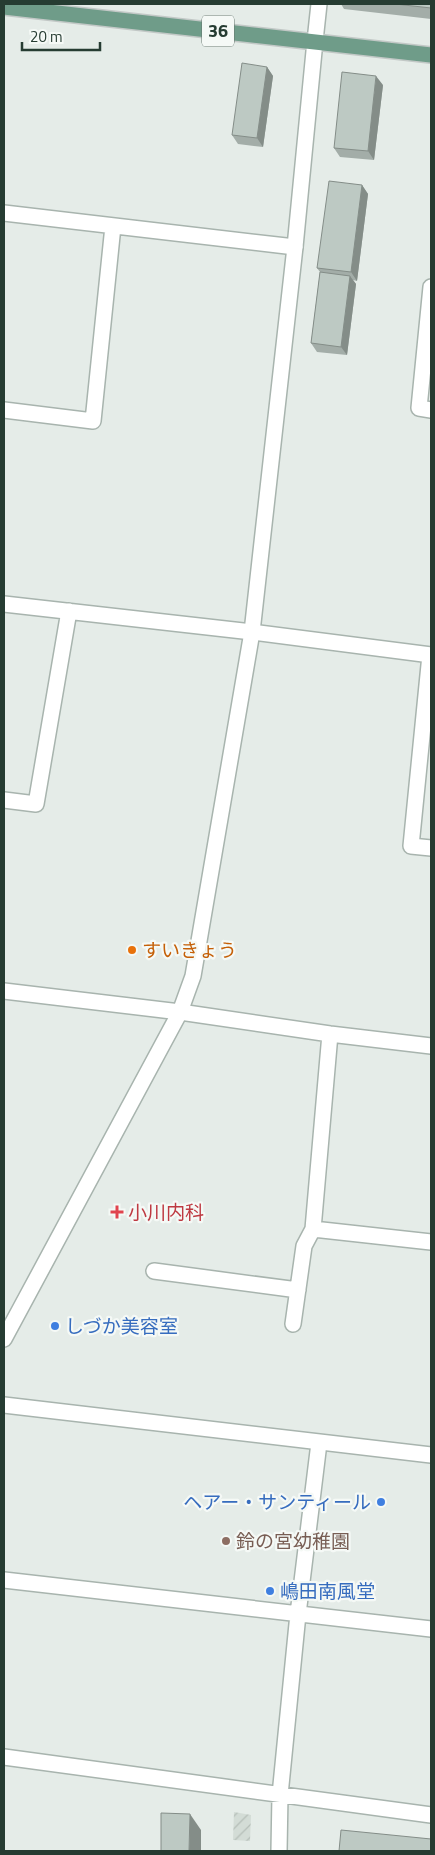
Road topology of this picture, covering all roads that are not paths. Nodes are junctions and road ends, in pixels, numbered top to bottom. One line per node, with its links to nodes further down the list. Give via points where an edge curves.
1 (319, 4): 3 (street)
2 (4, 7): 3 (main road, 36)
3 (315, 41): 4 (main road, 36); 7 (street)
4 (431, 55)
5 (4, 213): 6 (street)
6 (113, 226): 7 (street); 9 (street, via 93,421)
7 (295, 247): 13 (street)
8 (431, 287): 10 (street, via 419,408)
9 (4, 410)
10 (431, 410)
11 (4, 604): 12 (street)
12 (69, 611): 13 (street); 15 (street, via 36,804)
13 (252, 632): 14 (street); 18 (street, via 193,976)
14 (431, 655): 16 (street, via 411,846)
15 (4, 800)
16 (431, 848)
17 (4, 992): 18 (street)
18 (180, 1012): 19 (street); 26 (street)
19 (330, 1034): 20 (street); 21 (street)
20 (431, 1046)
21 (313, 1229): 22 (street); 24 (street, via 304,1246)
22 (431, 1242)
23 (154, 1271): 24 (street)
24 (298, 1290): 25 (street)
25 (293, 1324)
26 (4, 1339)
27 (4, 1406): 28 (street)
28 (319, 1443): 29 (street); 31 (street)
29 (431, 1455)
30 (4, 1580): 31 (street)
31 (298, 1614): 32 (street); 34 (street)
32 (431, 1629)
33 (4, 1757): 34 (street)
34 (280, 1795): 35 (street); 36 (street)
35 (431, 1815)
36 (279, 1851)

